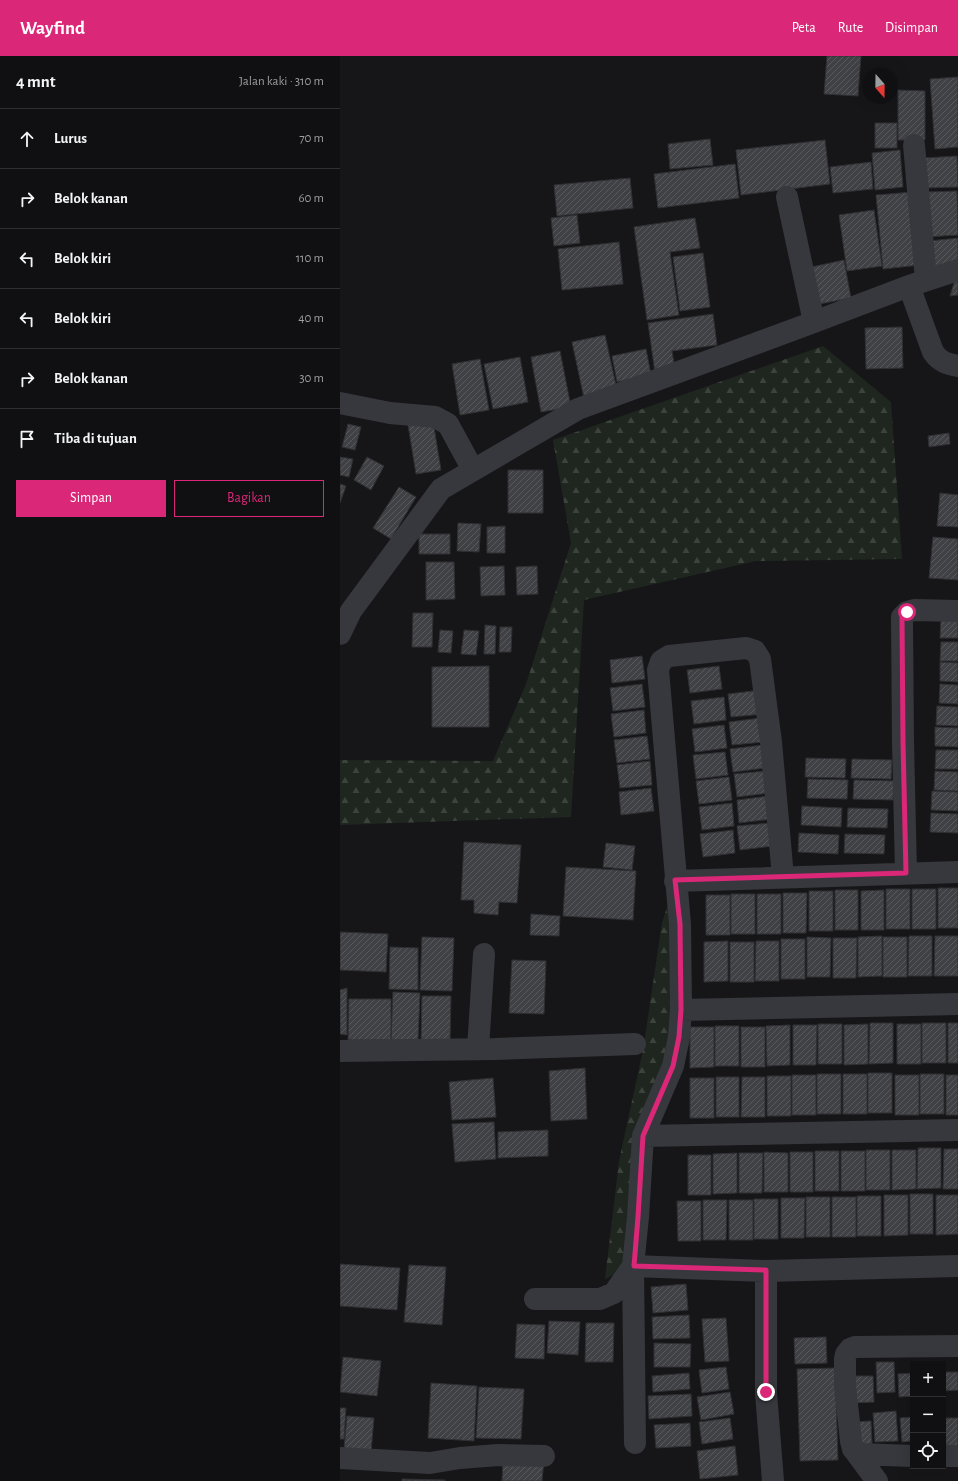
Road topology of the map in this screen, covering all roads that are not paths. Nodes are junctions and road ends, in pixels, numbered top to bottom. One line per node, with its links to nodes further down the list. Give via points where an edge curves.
1 (914, 145): 4 (street)
2 (787, 197): 5 (street)
3 (958, 270): 4 (street)
4 (917, 283): 5 (street); 6 (street, via 933,352 938,359)
5 (814, 322): 8 (street, via 578,409)
6 (958, 366)
7 (340, 403): 8 (street, via 390,413 435,417 448,424)
8 (473, 470): 10 (street, via 441,489 351,611)
9 (958, 611): 12 (street, via 914,610 902,617)
10 (340, 634)
11 (958, 872): 12 (street)
12 (906, 873): 13 (street)
13 (783, 877): 14 (street); 14 (street, via 771,742 760,659 755,651 746,648 669,656 661,661 658,670)
14 (675, 880): 17 (street, via 680,924)
15 (484, 954): 19 (street)
16 (958, 1004): 17 (street)
17 (681, 1010): 22 (street, via 673,1066)
18 (634, 1044): 19 (street)
19 (478, 1049): 20 (street)
20 (340, 1050)
21 (958, 1130): 22 (street)
22 (643, 1136): 23 (street)
23 (634, 1266): 25 (street); 26 (street, via 614,1293 600,1299); 28 (street)
24 (958, 1266): 25 (street)
25 (766, 1270): 35 (street, via 766,1392)
26 (535, 1299)
27 (958, 1346): 29 (street, via 850,1349 845,1359 845,1386 851,1445)
28 (635, 1443)
29 (857, 1454): 31 (street); 36 (street)
30 (544, 1456): 34 (street, via 498,1455 460,1458 430,1464)
31 (910, 1456)
32 (946, 1456): 33 (street)
33 (958, 1456)
34 (340, 1458)
35 (773, 1481)
36 (877, 1481)

